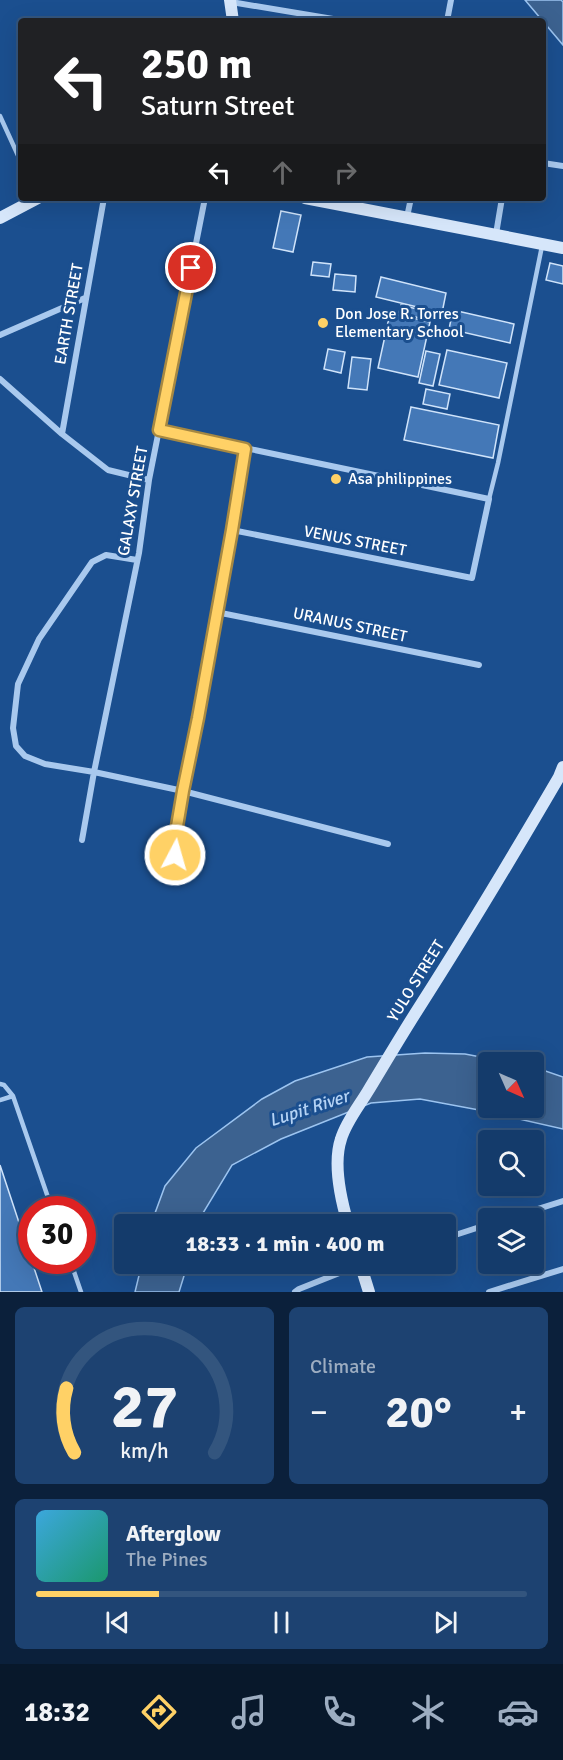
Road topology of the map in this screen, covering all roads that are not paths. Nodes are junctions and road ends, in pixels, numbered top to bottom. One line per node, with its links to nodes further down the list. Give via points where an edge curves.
1 (451, 0): 5 (street)
2 (231, 1): 3 (street); 4 (street)
3 (233, 18)
4 (328, 18)
5 (448, 18)
6 (0, 116): 7 (lane)
7 (18, 155)
8 (546, 163): 9 (street)
9 (563, 166)
10 (32, 201): 17 (street)
11 (103, 201): 21 (street, EARTH STREET)
12 (204, 201): 24 (street, GALAXY STREET)
13 (328, 201): 16 (street)
14 (410, 201): 16 (street)
15 (502, 201): 18 (street)
16 (407, 217): 18 (street)
17 (0, 218)
18 (496, 234): 19 (street)
19 (542, 244): 20 (street); 28 (lane)
20 (563, 248)
21 (85, 298): 22 (street); 25 (street, EARTH STREET)
22 (0, 335)
23 (0, 379): 25 (street)
24 (159, 430): 26 (street); 27 (street, GALAXY STREET)
25 (62, 434): 27 (street, via 108,470)
26 (245, 449): 28 (street); 29 (street)
27 (149, 480): 30 (street, GALAXY STREET)
28 (489, 499): 29 (street, VENUS STREET, via 472,578)
29 (232, 530): 31 (street)
30 (137, 560): 34 (street, GALAXY STREET); 34 (street, via 106,555 92,562 39,639 18,684 13,728 16,746 25,756 45,764)
31 (216, 612): 32 (street, URANUS STREET); 35 (street)
32 (479, 665)
33 (563, 767): 45 (street, YULO STREET, via 481,910 348,1123 340,1140 338,1158)
34 (94, 772): 35 (street); 36 (street, GALAXY STREET)
35 (183, 791): 37 (street); 38 (street)
36 (82, 840)
37 (388, 844)
38 (175, 855)
39 (0, 1084): 40 (lane)
40 (13, 1096): 41 (lane); 42 (lane)
41 (0, 1100)
42 (48, 1196)
43 (563, 1201): 44 (street)
44 (541, 1208)
45 (345, 1214)
46 (478, 1228): 47 (street)
47 (456, 1235)
48 (563, 1269): 55 (street)
49 (75, 1274): 52 (lane)
50 (337, 1274): 53 (street)
51 (364, 1274): 54 (street)
52 (81, 1292)
53 (295, 1292)
54 (369, 1292)
55 (489, 1292)

